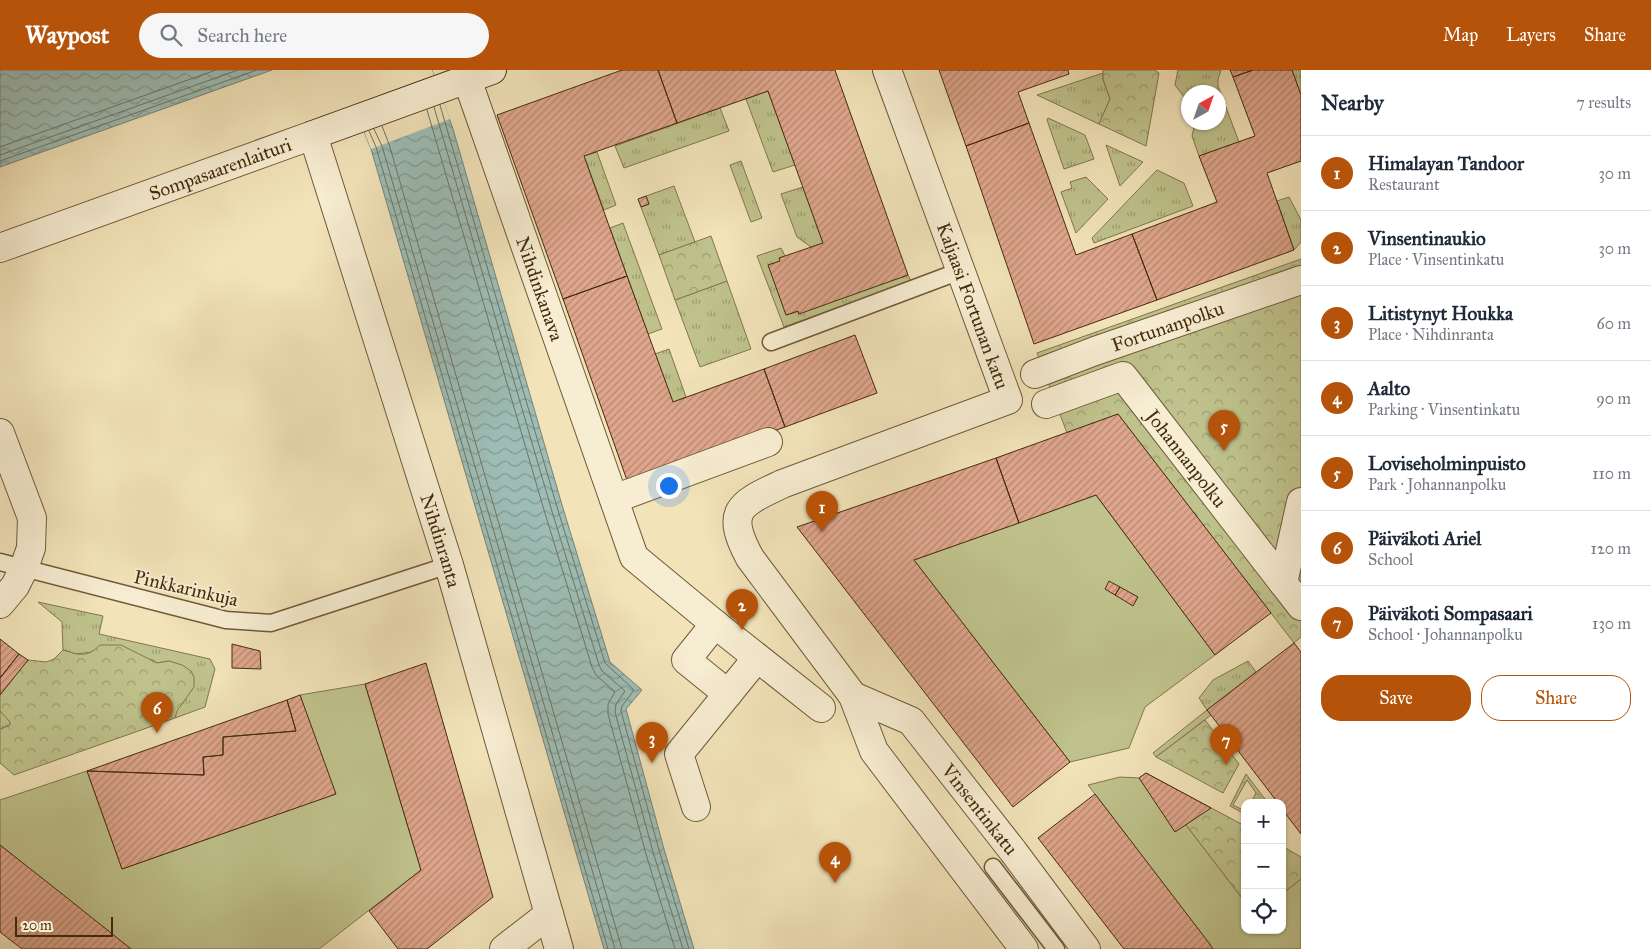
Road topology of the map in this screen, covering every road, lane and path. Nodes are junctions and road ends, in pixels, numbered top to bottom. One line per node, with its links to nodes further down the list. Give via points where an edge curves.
1 (887, 70): 5 (street, Kaljaasi Fortunan katu)
2 (480, 75): 3 (street, Sompasaarenlaituri); 13 (street, Nihdinkanava)
3 (313, 135): 4 (street, Sompasaarenlaituri); 16 (street, Nihdinranta)
4 (0, 248)
5 (960, 271): 7 (lane); 12 (street, Kaljaasi Fortunan katu, via 1008,400)
6 (1301, 280): 8 (street, Fortunanpolku)
7 (771, 342)
8 (1035, 374)
9 (1046, 404): 17 (street, Johannanpolku, via 1123,376)
10 (0, 433): 15 (street, via 32,518 32,548)
11 (768, 442): 13 (street)
12 (782, 484): 23 (street, Vinsentinkatu, via 751,499 741,508 737,522 740,539 750,558)
13 (614, 499): 20 (street, Nihdinkanava, via 634,557)
14 (1301, 502): 17 (street)
15 (12, 565): 16 (lane, Pinkkarinkuja, via 226,620 270,623); 18 (street, via 15,586)
16 (449, 566): 27 (street, Nihdinranta)
17 (1283, 583): 19 (street, Johannanpolku)
18 (0, 604)
19 (1301, 606)
20 (715, 624): 21 (street, Nihdinkanava); 22 (street, via 683,664)
21 (757, 658): 22 (street); 24 (street, Nihdinkanava)
22 (728, 694): 25 (street, via 679,754)
23 (853, 696): 30 (street, Vinsentinkatu, via 874,750); 32 (street, Vinsentinkatu, via 911,721)
24 (822, 708)
25 (696, 806)
26 (993, 867): 31 (lane)
27 (549, 914): 28 (street); 29 (street, Nihdinranta)
28 (504, 949)
29 (559, 949)
30 (1024, 949)
31 (1056, 949)
32 (1086, 949)

